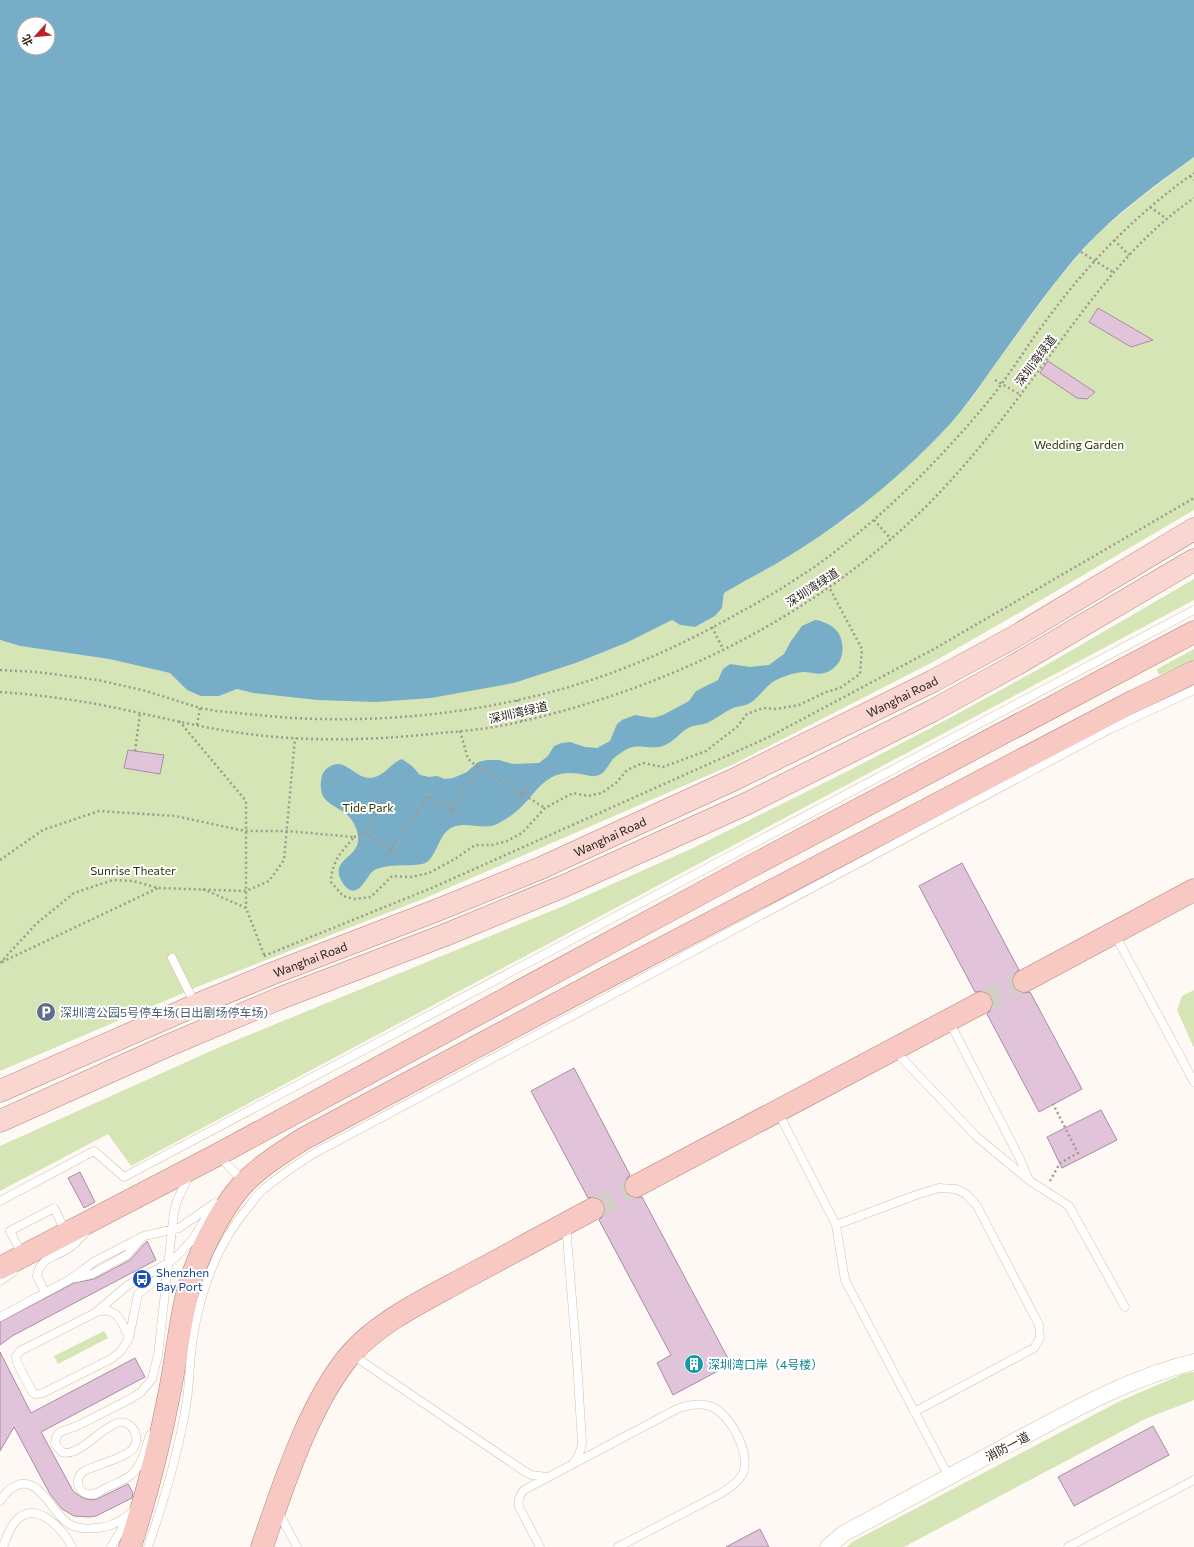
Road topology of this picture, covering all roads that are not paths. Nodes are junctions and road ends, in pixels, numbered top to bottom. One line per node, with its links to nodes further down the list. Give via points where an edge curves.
1 (1194, 529): 12 (main road, Wanghai Road, via 1009,639 927,684 735,779 542,868 435,912 268,965)
2 (1194, 560): 18 (main road, via 952,700 746,804 564,886 278,999)
3 (1194, 610): 24 (lane, via 124,1178 94,1151)
4 (1194, 632): 19 (highway, via 760,861)
5 (1194, 672): 23 (highway, via 599,981 310,1136 283,1152)
6 (1194, 690): 56 (lane, via 1110,729 327,1146 285,1172 262,1190 240,1216 224,1241 202,1292 178,1446)
7 (1194, 890): 8 (highway)
8 (1114, 932): 10 (highway); 15 (lane)
9 (172, 958): 12 (lane)
10 (1024, 981)
11 (981, 1003): 13 (highway)
12 (196, 1005): 16 (main road, Wanghai Road)
13 (948, 1020): 14 (highway); 21 (lane)
14 (893, 1049): 17 (highway); 21 (lane, via 978,1137)
15 (1194, 1082)
16 (0, 1091)
17 (777, 1111): 22 (highway); 28 (lane)
18 (0, 1121)
19 (217, 1155): 20 (highway); 23 (lane)
20 (192, 1168): 26 (highway); 29 (lane, via 177,1201)
21 (1030, 1181): 36 (lane, via 1070,1206)
22 (636, 1186)
23 (231, 1194): 29 (lane, via 184,1226); 32 (lane, via 184,1250); 42 (highway, via 193,1273)
24 (0, 1201)
25 (594, 1209): 27 (highway)
26 (103, 1214): 30 (highway); 35 (lane, via 73,1245 40,1265 37,1276)
27 (566, 1224): 40 (highway, via 407,1309 374,1332); 44 (lane, via 582,1443 578,1458)
28 (836, 1224): 43 (lane, via 845,1280); 43 (lane, via 939,1188 956,1189 966,1194 976,1206 1039,1325 1040,1338 1034,1348)
29 (173, 1230): 32 (lane); 35 (lane, via 144,1236 127,1255 92,1274 69,1280)
30 (67, 1233): 31 (highway); 31 (lane, via 54,1208 10,1231)
31 (31, 1257): 33 (highway); 34 (lane)
32 (168, 1263): 37 (lane, via 128,1285); 39 (lane, via 156,1280 138,1294); 42 (lane, via 158,1355 152,1379 132,1398 60,1432 56,1437 55,1444 62,1452 70,1453 115,1424 126,1423 136,1433 137,1442 133,1450 84,1471 78,1482 80,1489 91,1494 125,1479 135,1471 154,1423)
33 (0, 1268)
34 (0, 1281)
35 (44, 1292): 38 (lane)
36 (1125, 1307)
37 (95, 1313): 39 (lane, via 108,1310 113,1312 121,1321); 39 (lane, via 17,1354 17,1363 33,1393 43,1393 111,1359 121,1351)
38 (0, 1317)
39 (129, 1338)
40 (351, 1354): 45 (lane, via 524,1471 531,1475); 50 (highway, via 318,1404)
41 (1194, 1362): 46 (street, 消防一道, via 1130,1383)
42 (169, 1394): 48 (highway)
43 (914, 1412): 46 (lane)
44 (571, 1465): 45 (lane); 60 (lane, via 693,1404 711,1406 732,1426 745,1457 743,1472 735,1484)
45 (547, 1477): 59 (lane, via 524,1490 518,1500 519,1507)
46 (949, 1477): 61 (street, 消防一道, via 843,1534)
47 (1194, 1480): 62 (lane)
48 (149, 1484): 51 (lane); 55 (highway)
49 (0, 1501): 51 (lane, via 15,1486 30,1484 40,1491 61,1518 70,1525 93,1529 119,1522)
50 (276, 1506): 57 (highway); 58 (lane)
51 (131, 1514): 54 (lane)
52 (2, 1547): 53 (lane, via 13,1523 22,1515 32,1512 52,1522)
53 (72, 1547)
54 (111, 1547)
55 (130, 1547)
56 (148, 1547)
57 (262, 1547)
58 (297, 1547)
59 (540, 1547)
60 (618, 1547)
61 (828, 1547)
62 (1068, 1547)

